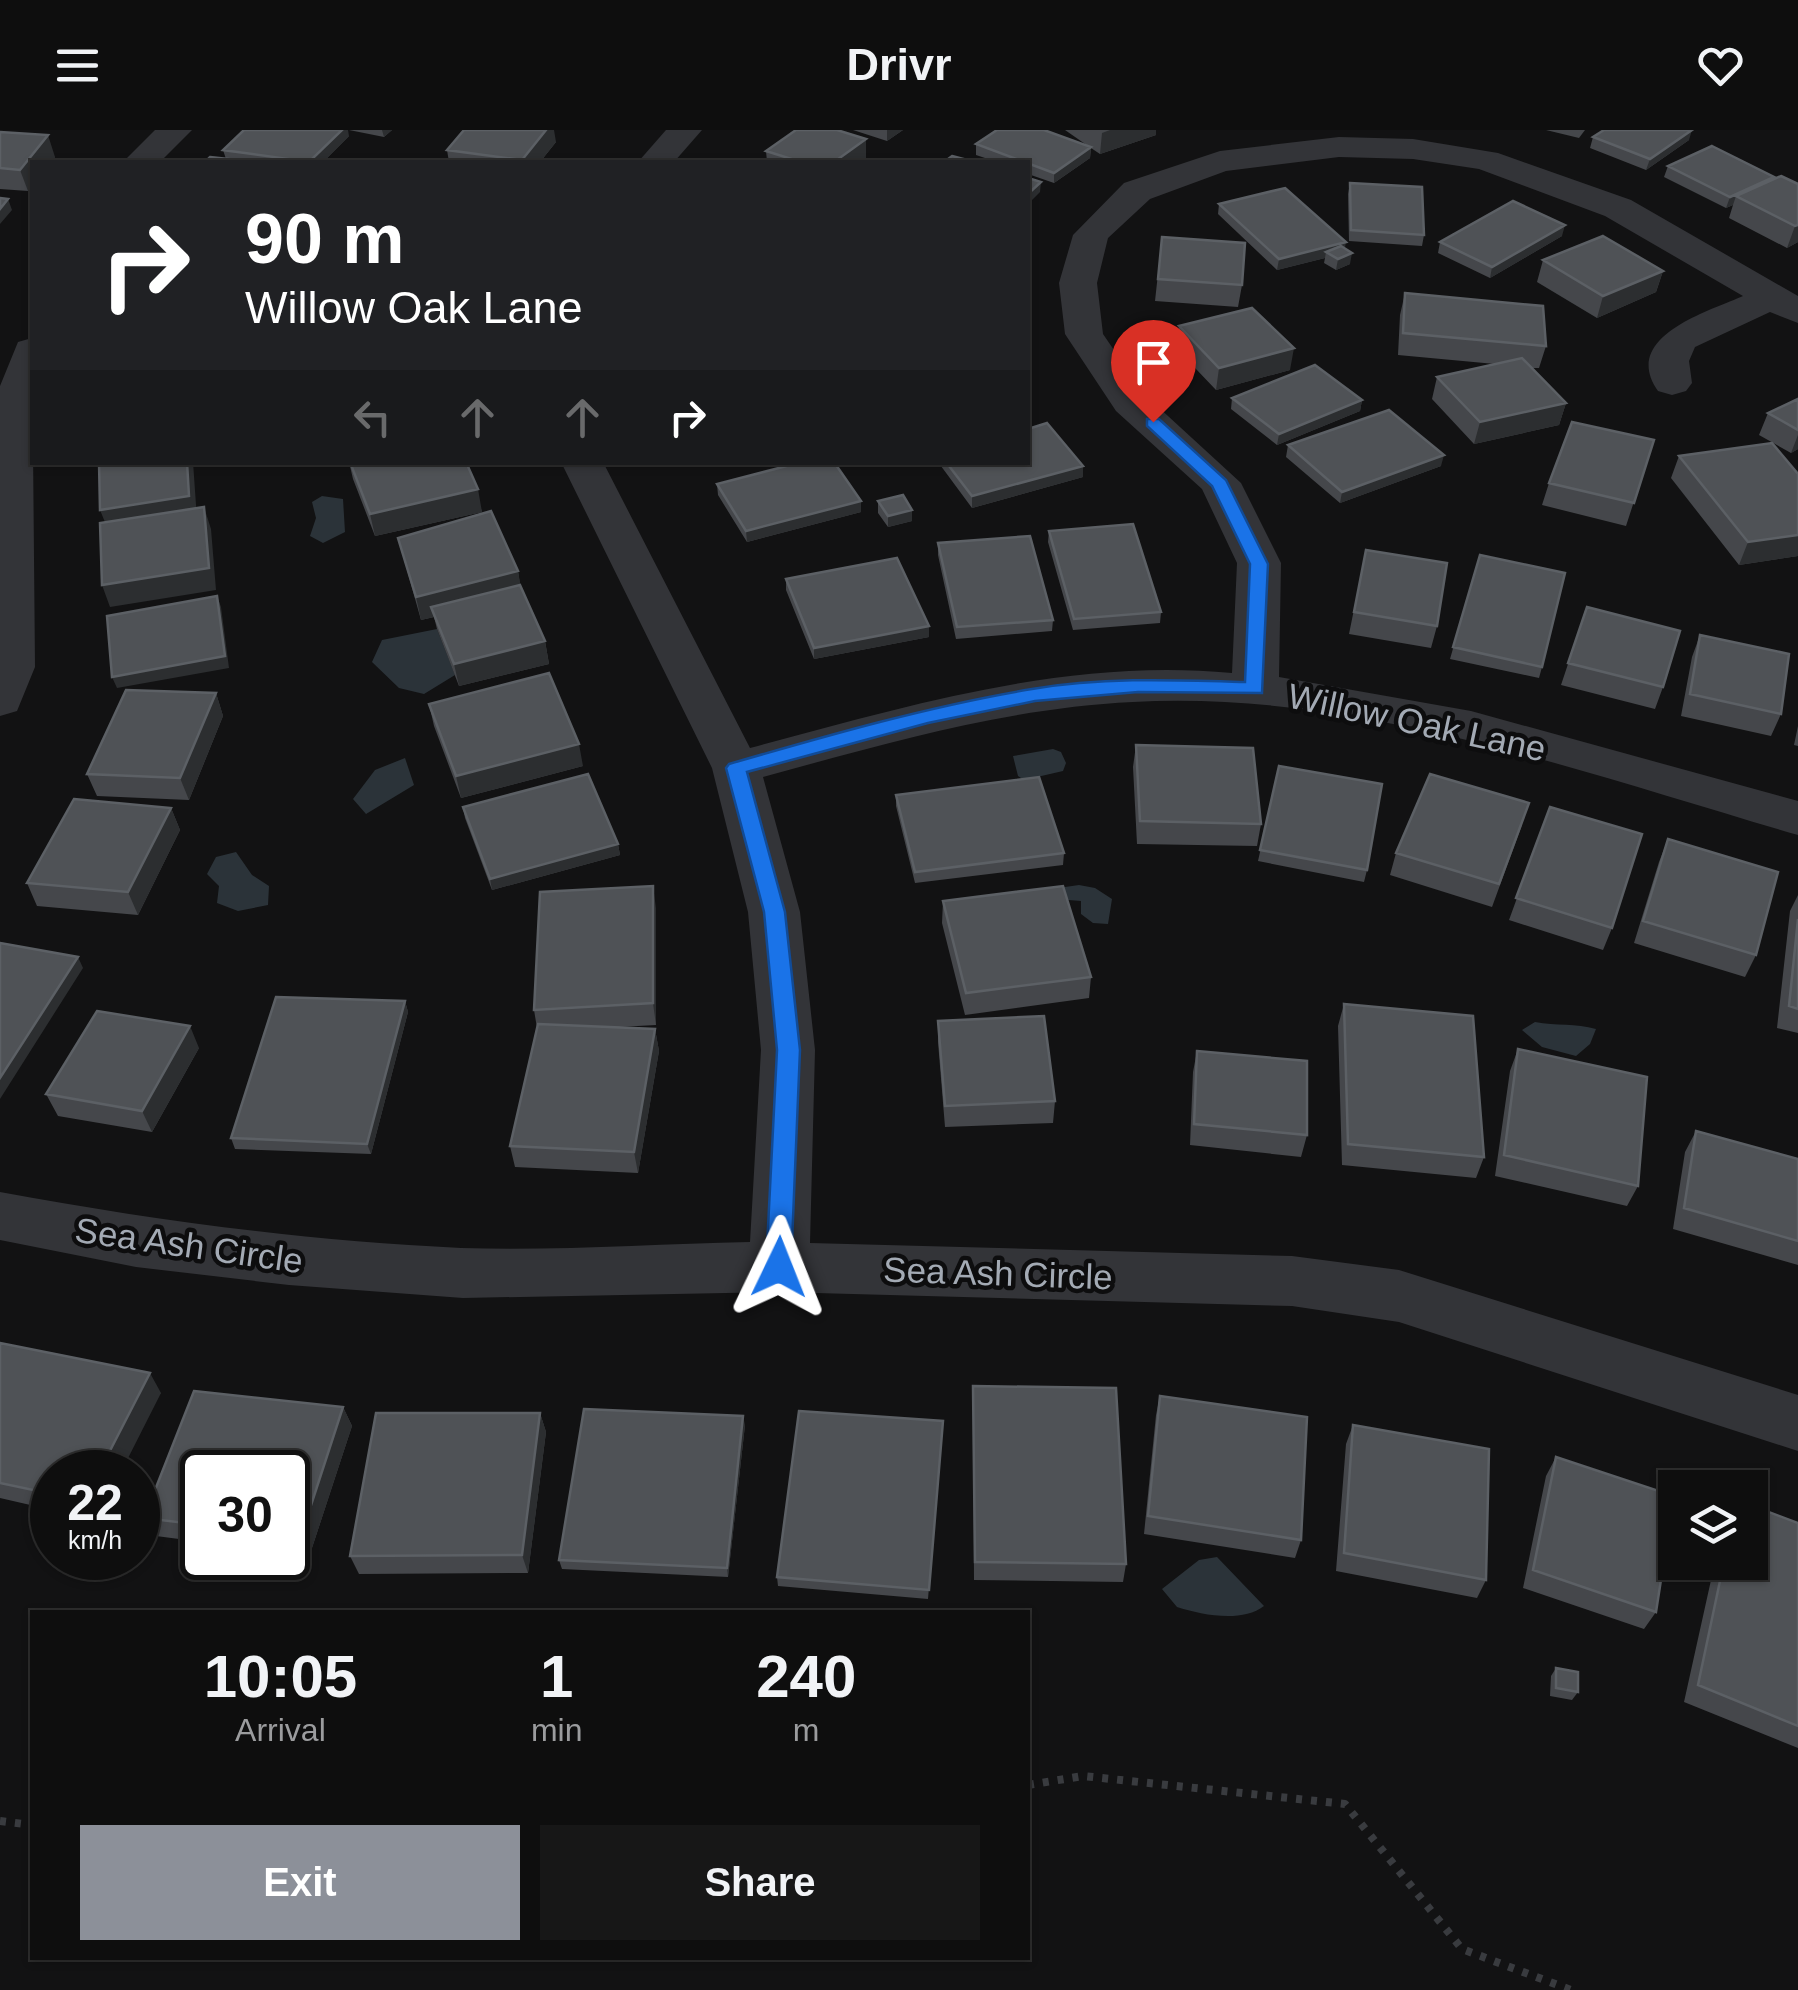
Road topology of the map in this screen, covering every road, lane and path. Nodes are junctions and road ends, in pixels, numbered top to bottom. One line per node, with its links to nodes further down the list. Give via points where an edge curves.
1 (120, 130): 3 (street)
2 (685, 130): 5 (street)
3 (170, 134): 4 (street)
4 (142, 160)
5 (657, 160)
6 (1784, 305): 8 (street, via 1678,340 1669,360); 10 (street, via 1618,208 1486,160 1339,146 1220,160 1138,190 1091,236 1078,283 1084,334 1130,402 1220,483 1259,564)
7 (30, 356): 11 (street, via 12,432 12,667)
8 (1672, 382)
9 (584, 465): 12 (street)
10 (1255, 689): 12 (street, Willow Oak Lane, via 1138,686 1035,695); 13 (street, Willow Oak Lane, via 1447,722)
11 (0, 700)
12 (736, 768): 15 (street, via 774,912 788,1050)
13 (1798, 818)
14 (0, 1216): 15 (street, Sea Ash Circle, via 136,1242 444,1271)
15 (779, 1267): 16 (street, Sea Ash Circle, via 1292,1281 1400,1296)
16 (1798, 1424)
17 (1030, 1784): 20 (path, via 1082,1776 1346,1804 1462,1949)
18 (0, 1821): 19 (path)
19 (30, 1825)
20 (1570, 1990)

